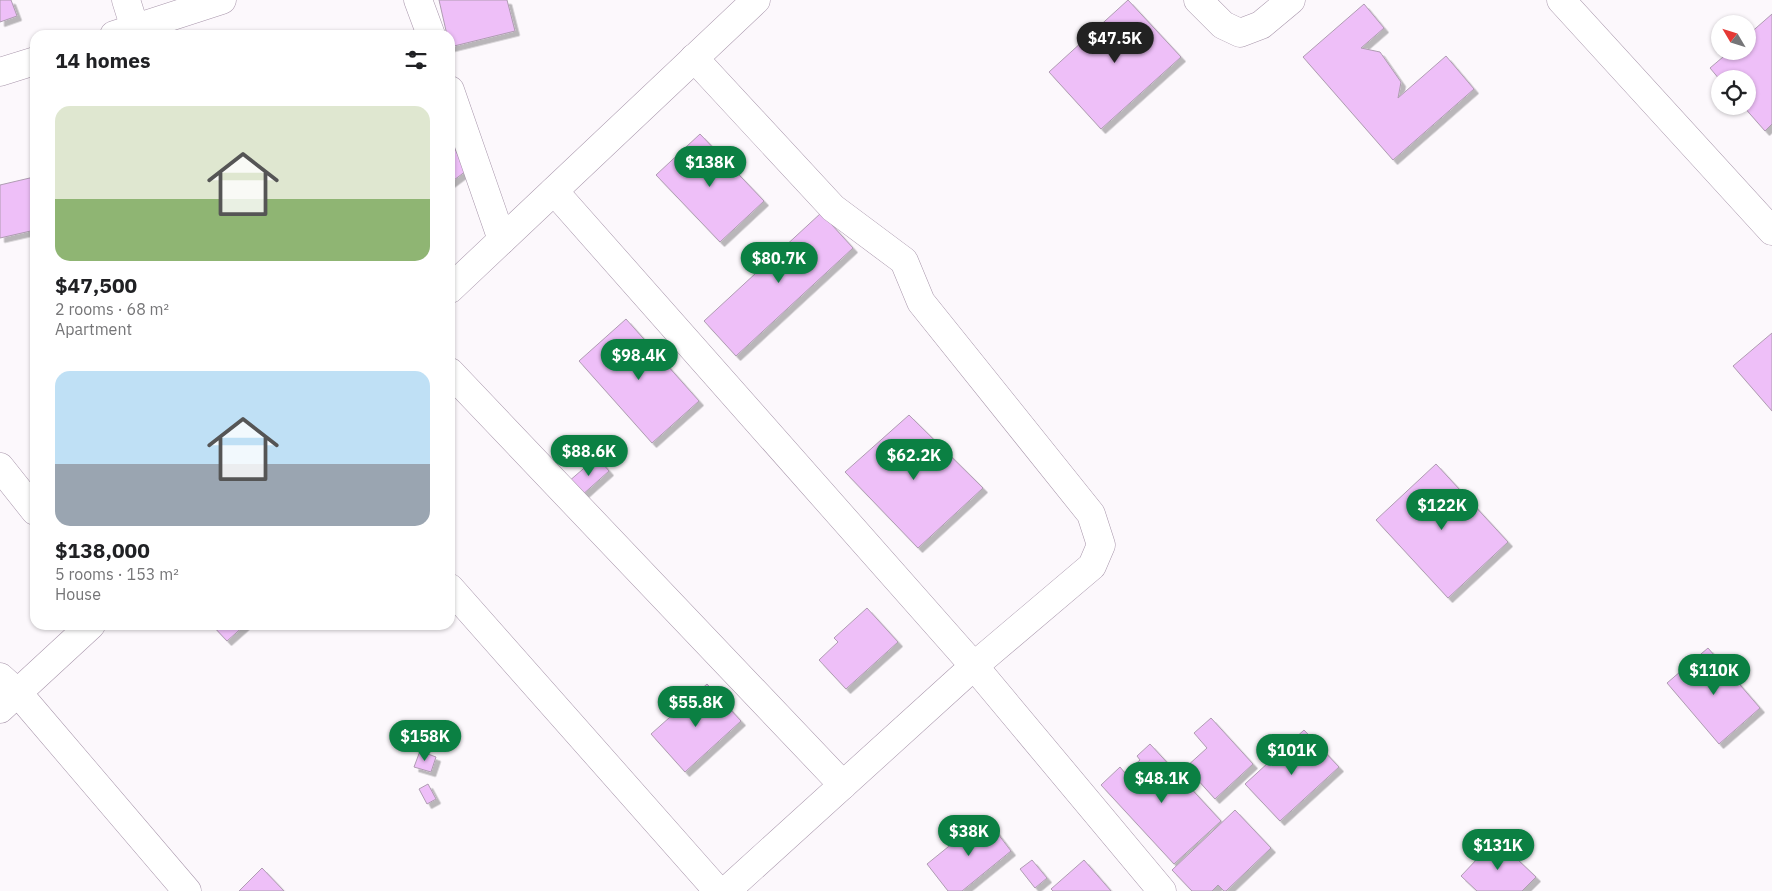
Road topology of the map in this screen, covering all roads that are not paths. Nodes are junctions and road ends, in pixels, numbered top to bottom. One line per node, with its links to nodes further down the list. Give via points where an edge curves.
1 (126, 0): 9 (street)
2 (222, 0): 10 (street)
3 (418, 0): 11 (street)
4 (756, 0): 8 (street)
5 (1198, 0): 6 (street, via 1223,25 1240,33 1261,26)
6 (1290, 0)
7 (1561, 0): 17 (street)
8 (729, 11): 12 (street)
9 (129, 30)
10 (137, 30)
11 (429, 30)
12 (694, 58): 16 (street); 25 (street, via 833,208 904,261 921,302 1091,514 1101,545 1092,566)
13 (30, 63): 14 (street)
14 (0, 72)
15 (455, 104): 18 (street)
16 (554, 191): 18 (street); 25 (street)
17 (1772, 232)
18 (502, 240): 19 (street)
19 (455, 284)
20 (455, 377): 27 (street)
21 (0, 467): 22 (street)
22 (30, 505)
23 (455, 594): 29 (street)
24 (85, 630): 26 (street)
25 (974, 666): 27 (street); 31 (street)
26 (6, 693): 28 (street)
27 (843, 785): 30 (street)
28 (187, 891)
29 (718, 891)
30 (726, 891)
31 (1162, 891)

